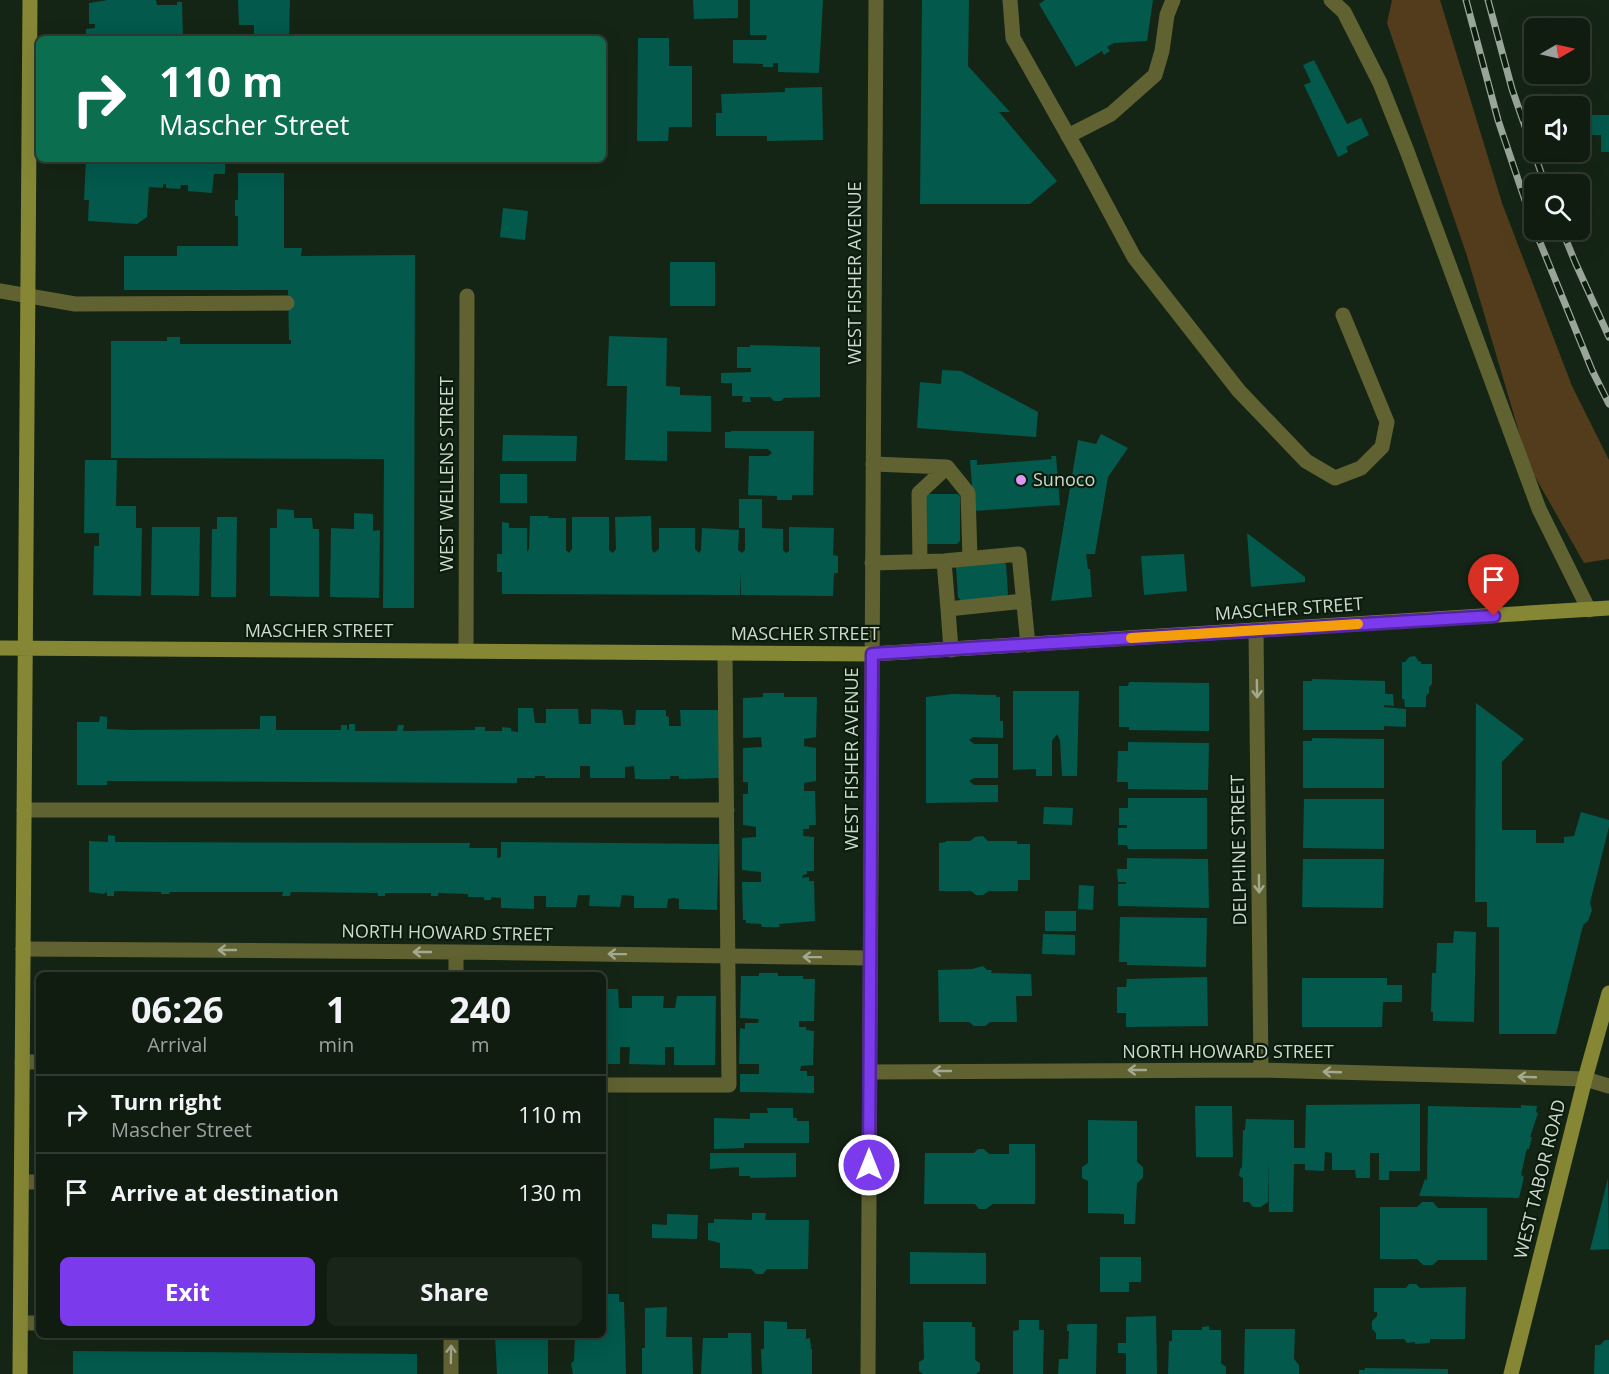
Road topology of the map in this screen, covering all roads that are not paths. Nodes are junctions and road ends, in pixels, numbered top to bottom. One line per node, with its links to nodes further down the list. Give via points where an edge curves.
1 (30, 0): 9 (street)
2 (876, 0): 12 (street, WEST FISHER AVENUE)
3 (1010, 0): 6 (street, via 1013,38)
4 (1173, 0): 6 (street, via 1155,75 1111,114)
5 (1331, 0): 21 (street, via 1344,12 1380,83 1539,509)
6 (1068, 136): 11 (street, via 1134,257 1239,391 1306,461 1335,478 1361,468 1382,447 1387,422)
7 (0, 291): 9 (street)
8 (467, 296): 27 (street, WEST WELLENS STREET)
9 (28, 297): 10 (street, via 75,304); 25 (street)
10 (287, 303)
11 (1343, 315)
12 (873, 464): 13 (street); 17 (street, WEST FISHER AVENUE)
13 (947, 467): 14 (street, via 968,493); 16 (street, via 919,493)
14 (970, 558): 15 (street); 18 (street, via 1019,554)
15 (944, 561): 16 (street); 20 (street)
16 (920, 562): 17 (street)
17 (872, 563): 29 (street, WEST FISHER AVENUE)
18 (1024, 601): 20 (street); 23 (street)
19 (1609, 608): 21 (street, MASCHER STREET)
20 (948, 609): 26 (street)
21 (1589, 610): 22 (street, MASCHER STREET)
22 (1256, 631): 23 (street, MASCHER STREET); 40 (street, DELPHINE STREET, one-way to 40)
23 (1028, 645): 26 (street, MASCHER STREET)
24 (0, 648): 25 (street, MASCHER STREET)
25 (26, 648): 27 (street, MASCHER STREET); 30 (street)
26 (951, 650): 29 (street, MASCHER STREET)
27 (466, 651): 28 (street, MASCHER STREET)
28 (725, 653): 29 (street, MASCHER STREET); 31 (street)
29 (872, 654): 35 (street, WEST FISHER AVENUE)
30 (24, 810): 31 (street); 32 (street)
31 (727, 810): 34 (street)
32 (23, 949): 33 (street, NORTH HOWARD STREET, one-way to 32); 38 (street)
33 (456, 952): 34 (street, NORTH HOWARD STREET, one-way to 33); 36 (street)
34 (728, 956): 35 (street, NORTH HOWARD STREET, one-way to 34); 43 (street, via 729,1084)
35 (870, 958): 41 (street, WEST FISHER AVENUE)
36 (456, 972)
37 (1609, 993): 42 (street, WEST TABOR ROAD)
38 (22, 1062): 39 (street); 45 (street)
39 (36, 1062)
40 (1262, 1070): 41 (street, NORTH HOWARD STREET, one-way to 41); 42 (street, NORTH HOWARD STREET, one-way to 40)
41 (870, 1072): 52 (street, WEST FISHER AVENUE)
42 (1585, 1079): 44 (street, NORTH HOWARD STREET); 53 (street, WEST TABOR ROAD)
43 (606, 1086)
44 (1609, 1086)
45 (22, 1182): 46 (street); 47 (street)
46 (36, 1182)
47 (21, 1323): 48 (street); 50 (street)
48 (36, 1323)
49 (452, 1338): 51 (street, one-way to 49)
50 (20, 1374)
51 (451, 1374)
52 (868, 1374)
53 (1511, 1374)

